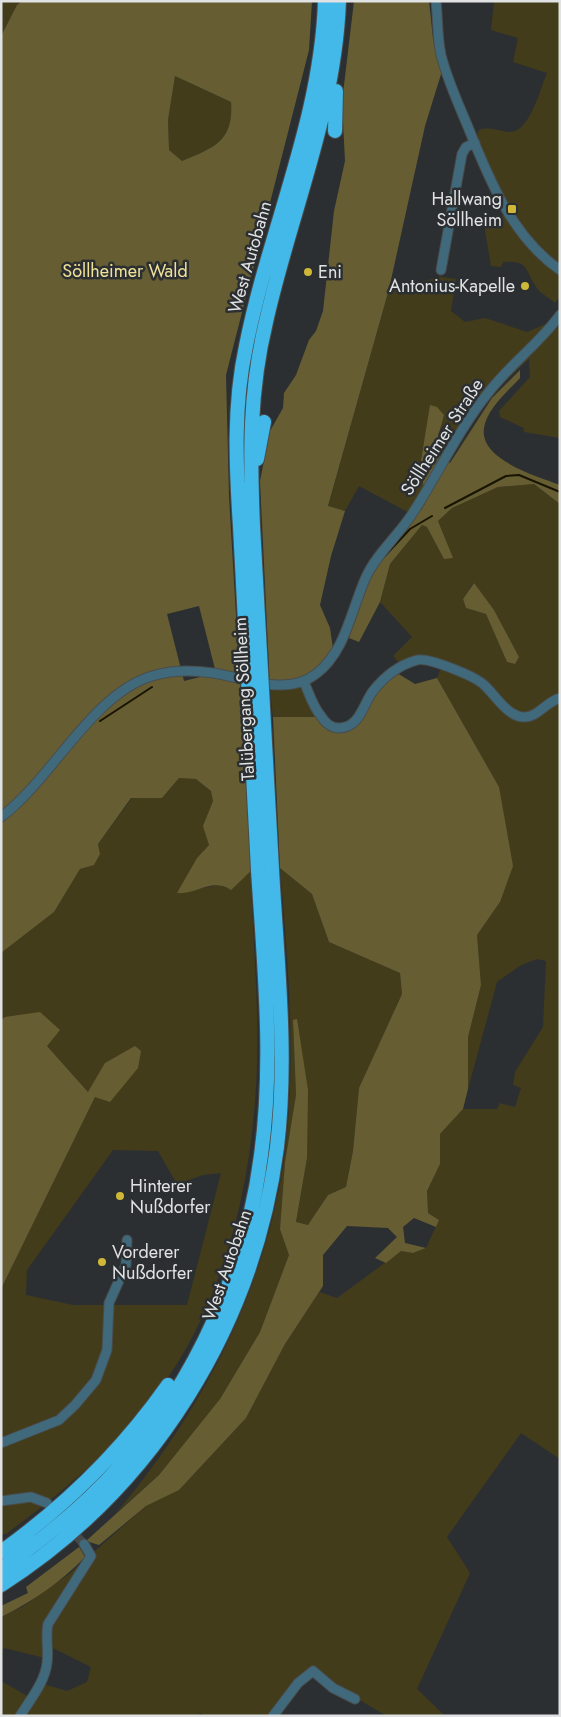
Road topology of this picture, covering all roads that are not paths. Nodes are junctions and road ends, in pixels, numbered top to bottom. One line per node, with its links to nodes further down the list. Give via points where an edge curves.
1 (325, 1): 12 (highway, West Autobahn, via 316,85 308,123 254,308 242,365 236,424)
2 (339, 1): 4 (highway, West Autobahn)
3 (436, 1): 6 (street, via 442,55)
4 (332, 73): 5 (highway, via 337,85); 11 (highway, West Autobahn, via 320,134 270,304 257,362 250,423)
5 (335, 131)
6 (474, 143): 7 (street, via 462,154); 8 (street, via 523,236)
7 (442, 270)
8 (560, 270)
9 (560, 314): 13 (street, Söllheimer Straße, via 545,336 488,392 414,512 366,576 348,628 329,661)
10 (264, 422): 11 (highway)
11 (252, 492): 12 (highway, West Autobahn)
12 (246, 526): 16 (highway, Talübergang Söllheim, bridge)
13 (304, 682): 14 (street, via 320,716 336,728 351,725 358,719 373,691 391,673 418,660 427,659 474,678 484,684 510,712 521,717 530,717); 15 (street, via 278,686 214,673 182,671 136,682 86,725 39,782)
14 (560, 698)
15 (1, 817)
16 (265, 870): 18 (highway, West Autobahn, via 268,1037 261,1155 252,1206 238,1256 215,1317); 26 (highway, West Autobahn, via 282,1077 277,1146 267,1206 250,1267 203,1373 172,1423 142,1462 100,1508 62,1542)
17 (126, 1240): 19 (street, via 126,1265 109,1303 107,1350 96,1380 60,1420)
18 (192, 1362): 21 (highway, via 172,1379 154,1406 89,1478); 25 (highway, West Autobahn, via 162,1412 122,1465 40,1541)
19 (1, 1443)
20 (1, 1501): 21 (street, via 31,1497)
21 (46, 1510): 22 (highway); 24 (highway)
22 (1, 1542)
23 (84, 1544): 28 (street, via 91,1556 48,1624 47,1666)
24 (1, 1552)
25 (1, 1569)
26 (1, 1586)
27 (355, 1699): 29 (street, via 313,1671 298,1683)
28 (20, 1716)
29 (273, 1716)

